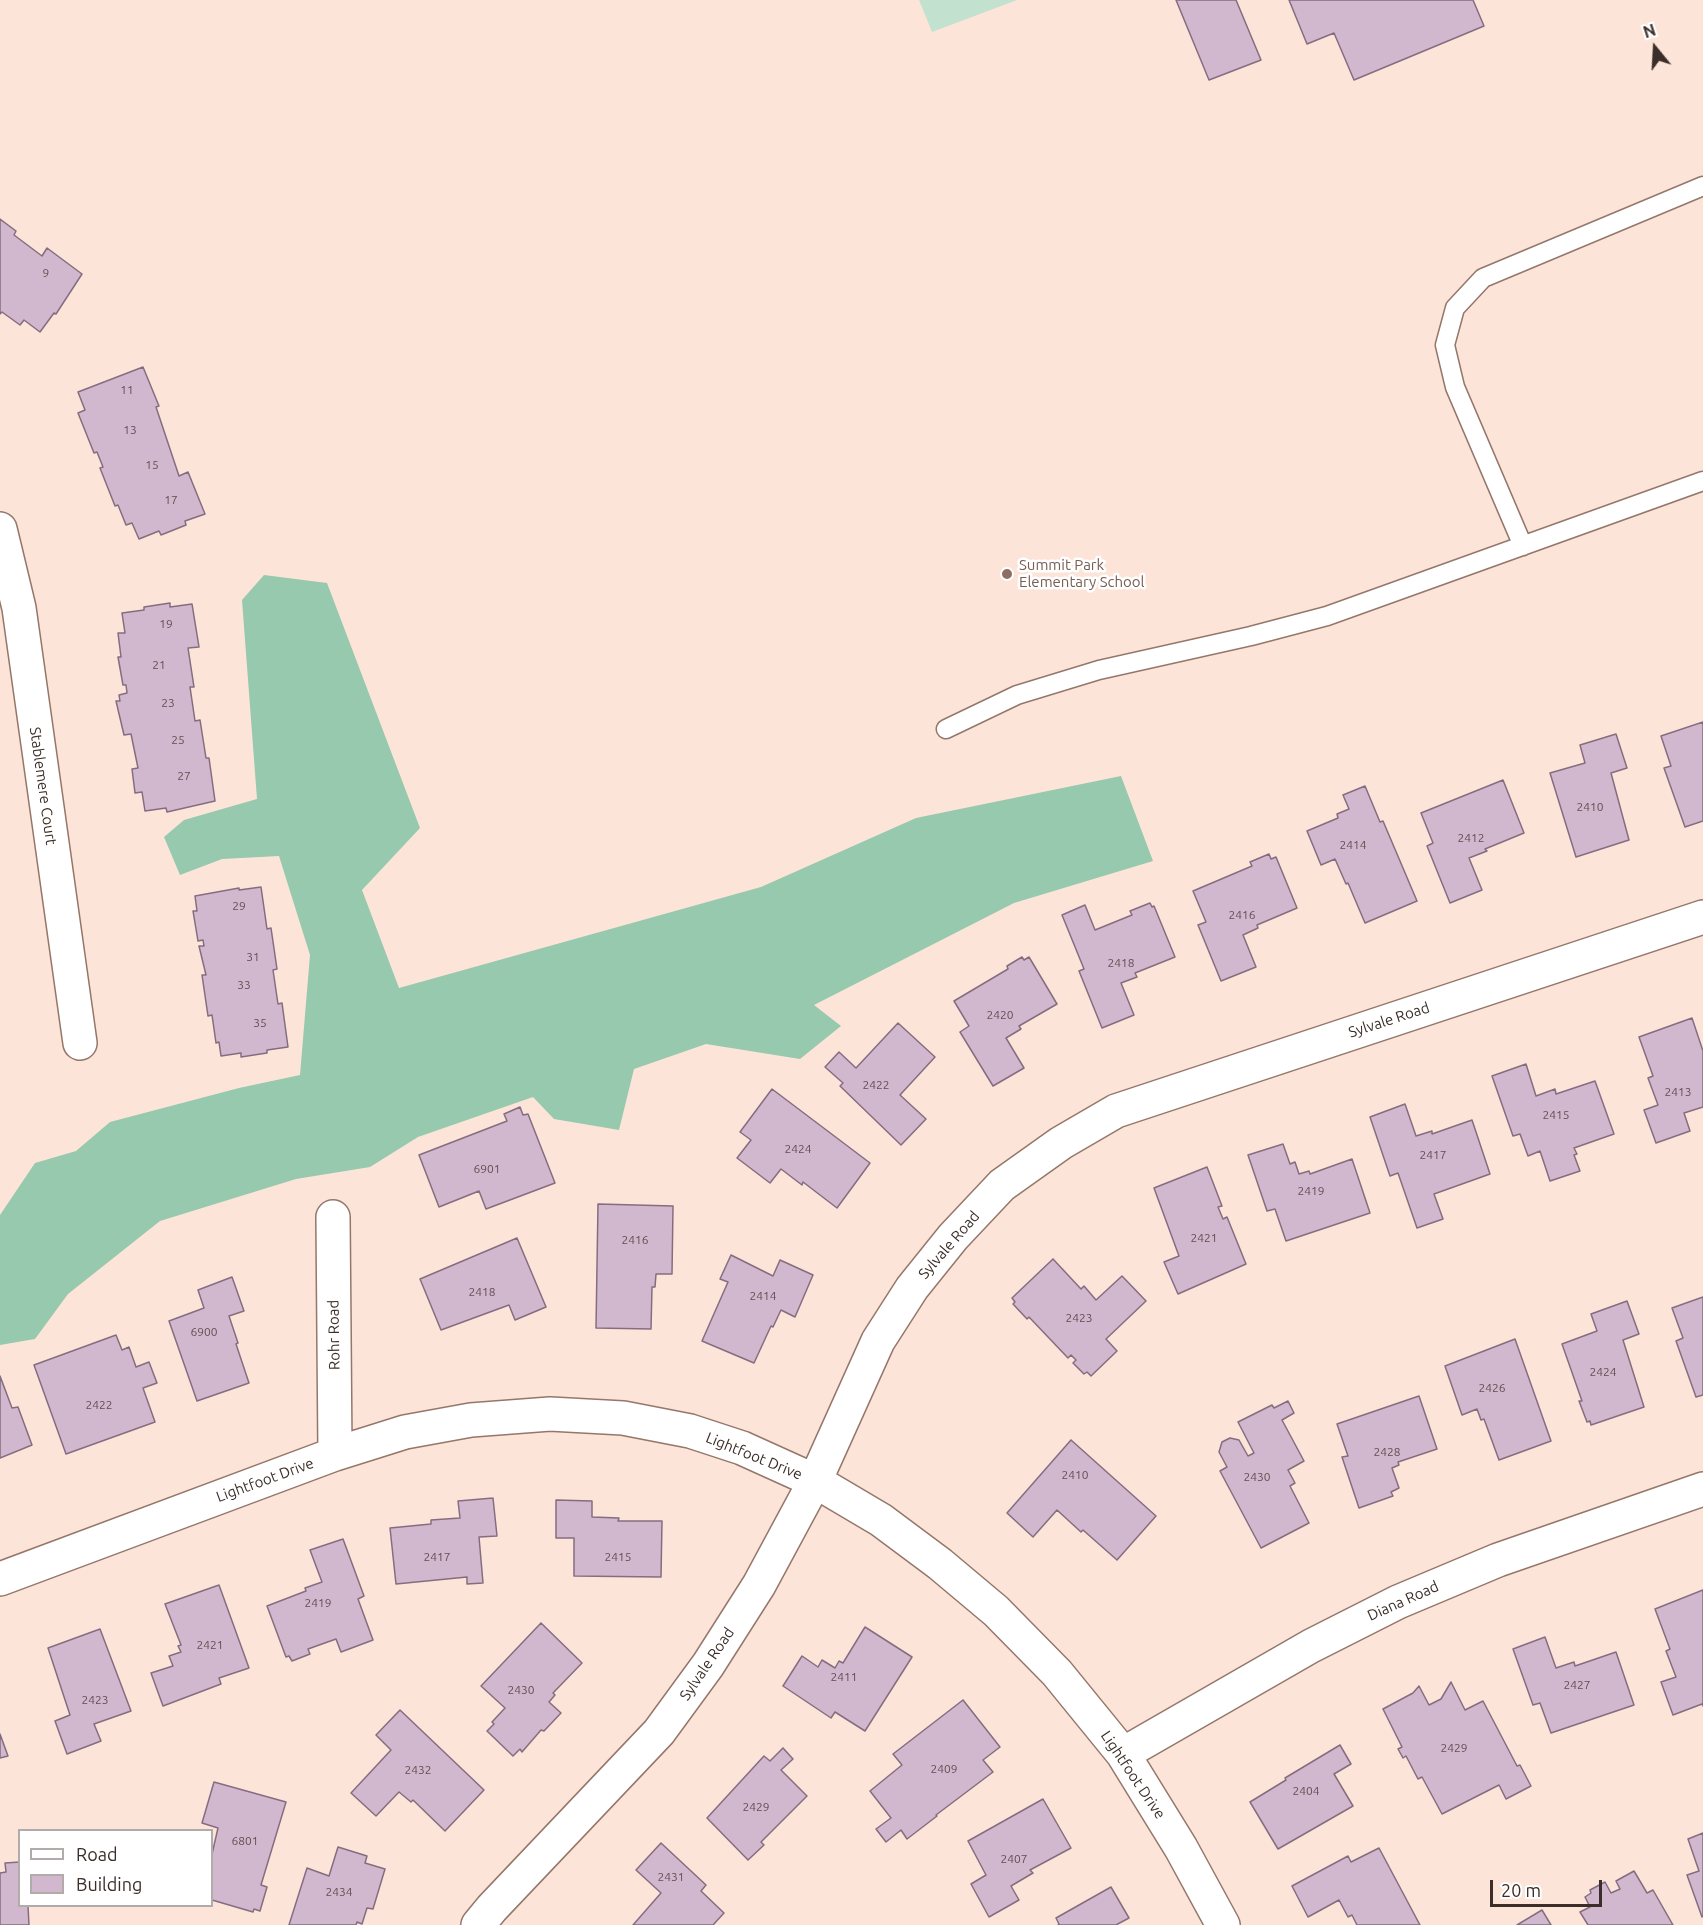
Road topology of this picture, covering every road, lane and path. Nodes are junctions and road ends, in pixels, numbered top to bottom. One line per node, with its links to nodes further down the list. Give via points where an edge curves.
1 (1703, 186): 4 (lane, via 1483,278 1455,308 1445,345 1455,387)
2 (1703, 481): 4 (lane)
3 (0, 529): 7 (street, Stablemere Court, via 19,608)
4 (1523, 546): 5 (lane, via 1327,616 1099,670 1017,694)
5 (946, 729)
6 (1703, 917): 10 (street, Sylvale Road, via 1126,1107 1060,1143 1002,1185 912,1288 878,1341)
7 (80, 1043)
8 (333, 1216): 9 (street, Rohr Road)
9 (335, 1454): 10 (street, Lightfoot Drive, via 405,1432 471,1420 550,1414 613,1417 690,1431 742,1448); 12 (street, Lightfoot Drive)
10 (815, 1481): 13 (street, Lightfoot Drive, via 881,1520 996,1611 1057,1673); 14 (street, Sylvale Road, via 759,1585 659,1732)
11 (1703, 1489): 13 (street, Diana Road, via 1498,1560 1398,1602 1311,1646)
12 (0, 1579)
13 (1123, 1754): 15 (street, Lightfoot Drive)
14 (478, 1925)
15 (1223, 1925)

